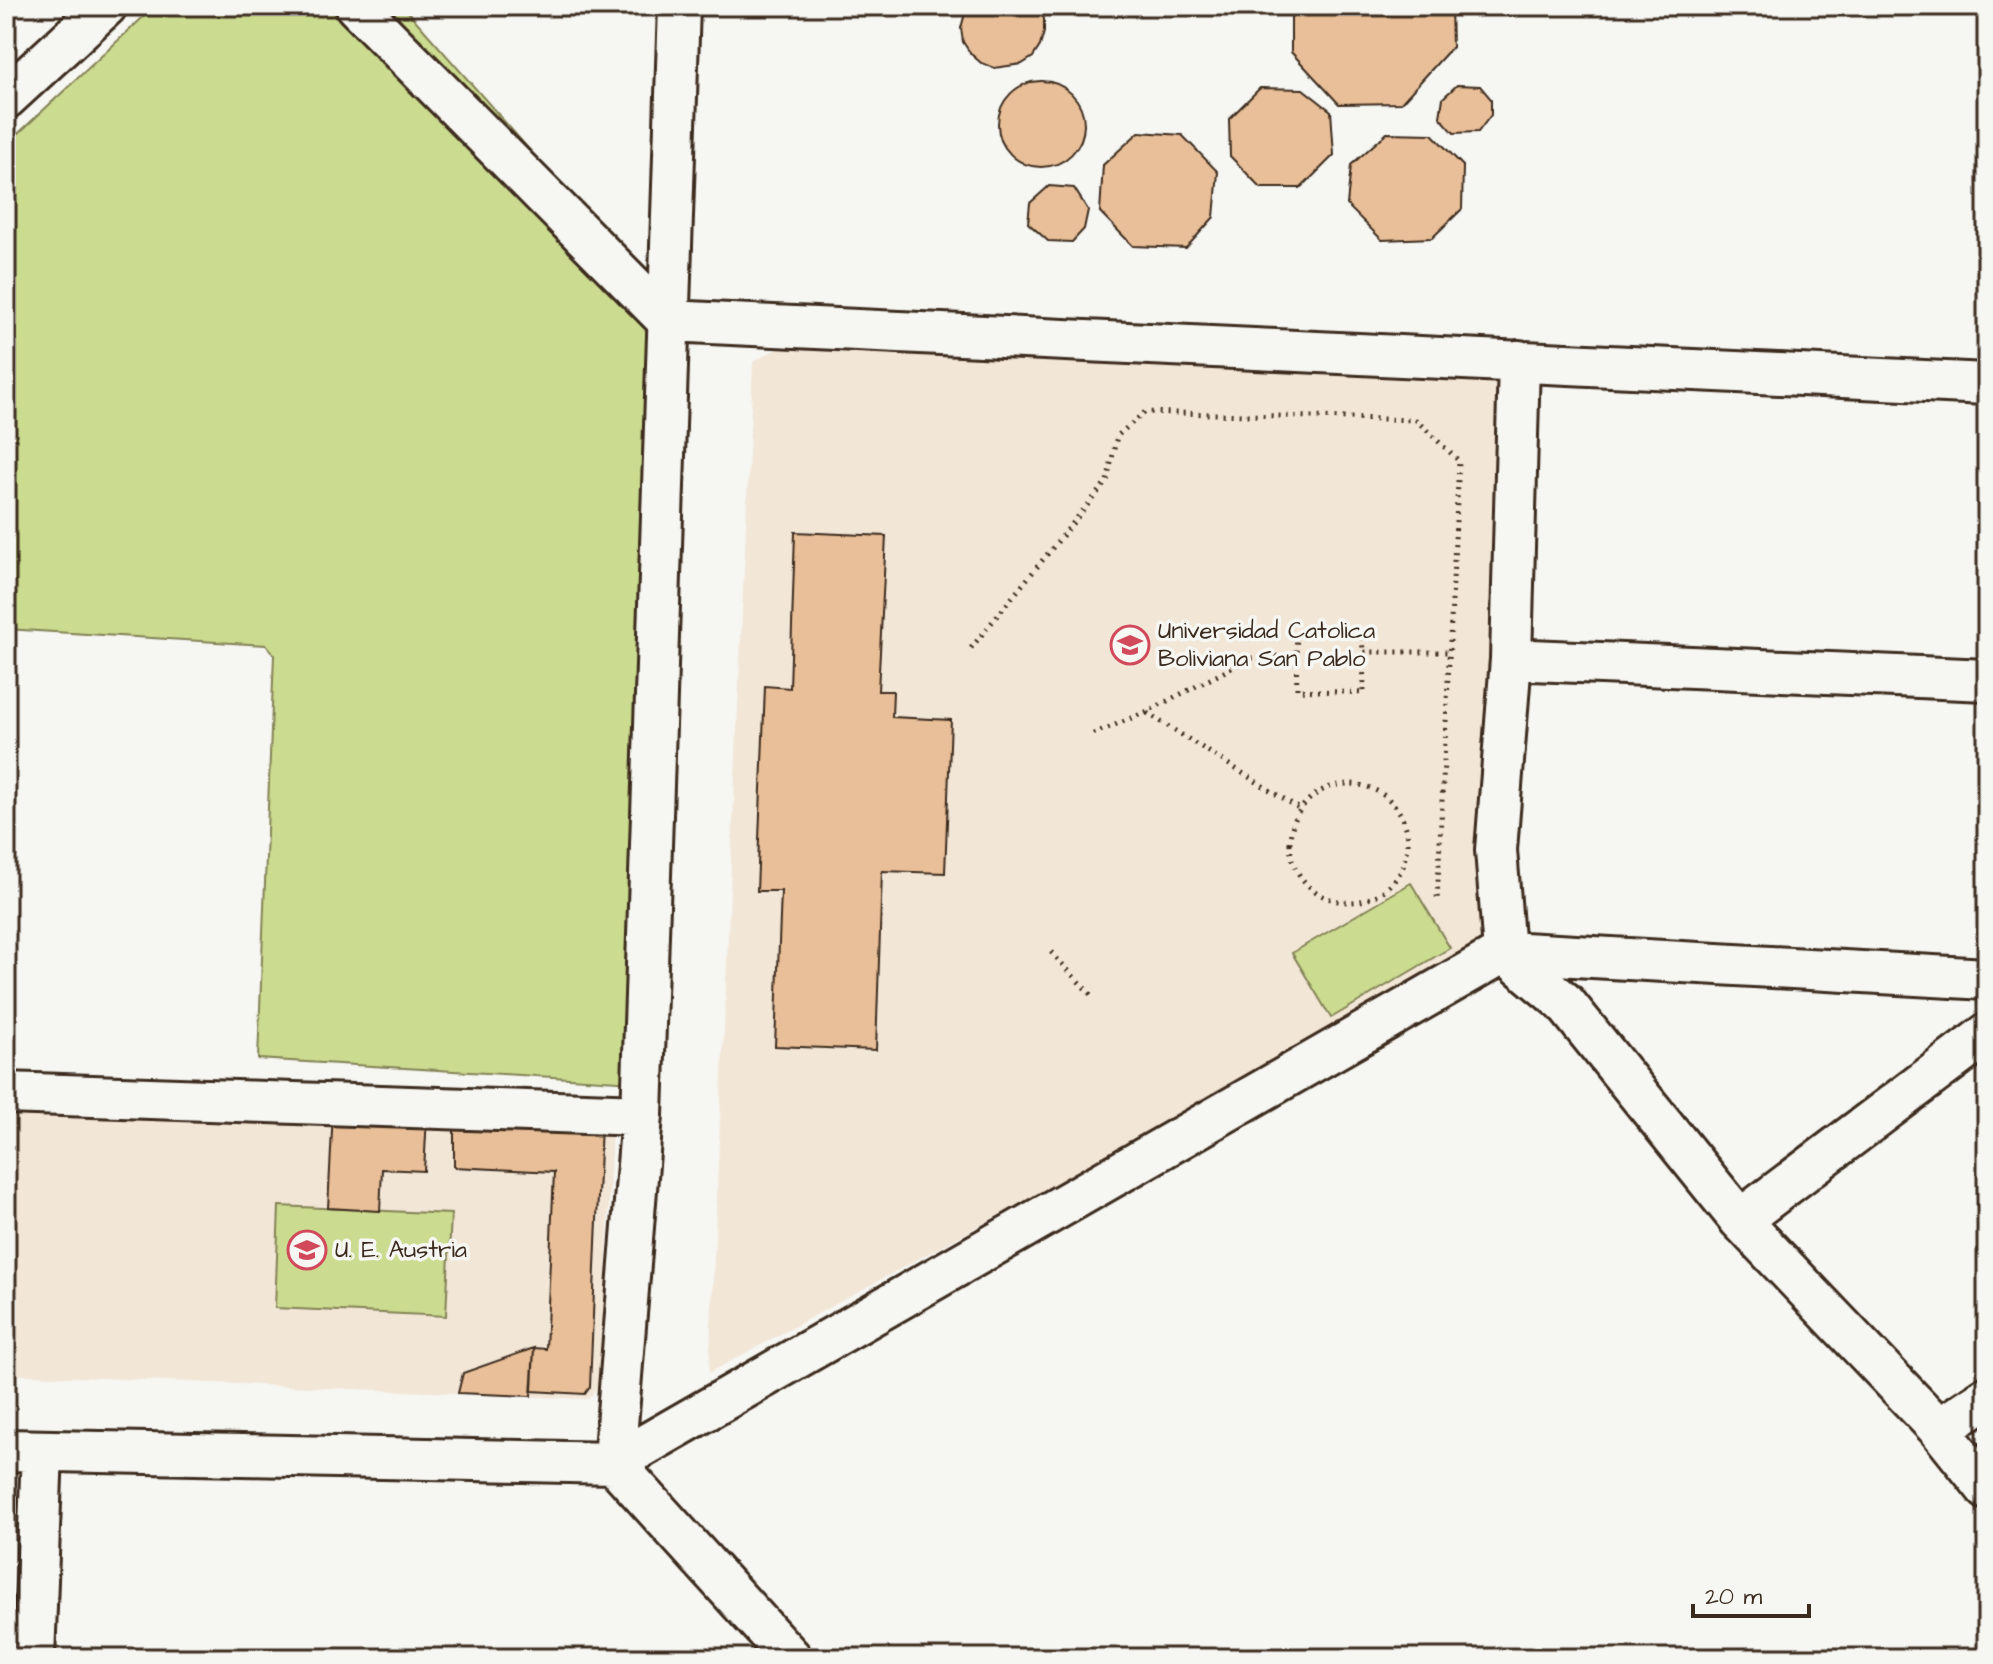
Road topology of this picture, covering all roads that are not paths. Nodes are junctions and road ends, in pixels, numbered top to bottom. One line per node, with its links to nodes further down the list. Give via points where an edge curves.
1 (106, 6): 4 (street)
2 (356, 6): 5 (street)
3 (679, 6): 5 (street)
4 (9, 88)
5 (668, 321): 6 (street); 14 (street)
6 (1519, 361): 7 (street); 8 (street)
7 (1987, 384)
8 (1511, 659): 9 (street); 10 (street, via 1496,850)
9 (1987, 680)
10 (1504, 952): 11 (street); 15 (street, via 1565,1003); 19 (street)
11 (1987, 979)
12 (1987, 1034): 15 (street)
13 (6, 1093): 14 (street)
14 (642, 1115): 19 (street)
15 (1740, 1220): 17 (street)
16 (1987, 1397): 17 (street)
17 (1939, 1429): 20 (street)
18 (24, 1450): 19 (street); 21 (street)
19 (614, 1463): 22 (street)
20 (1987, 1489)
21 (34, 1658)
22 (791, 1658)

